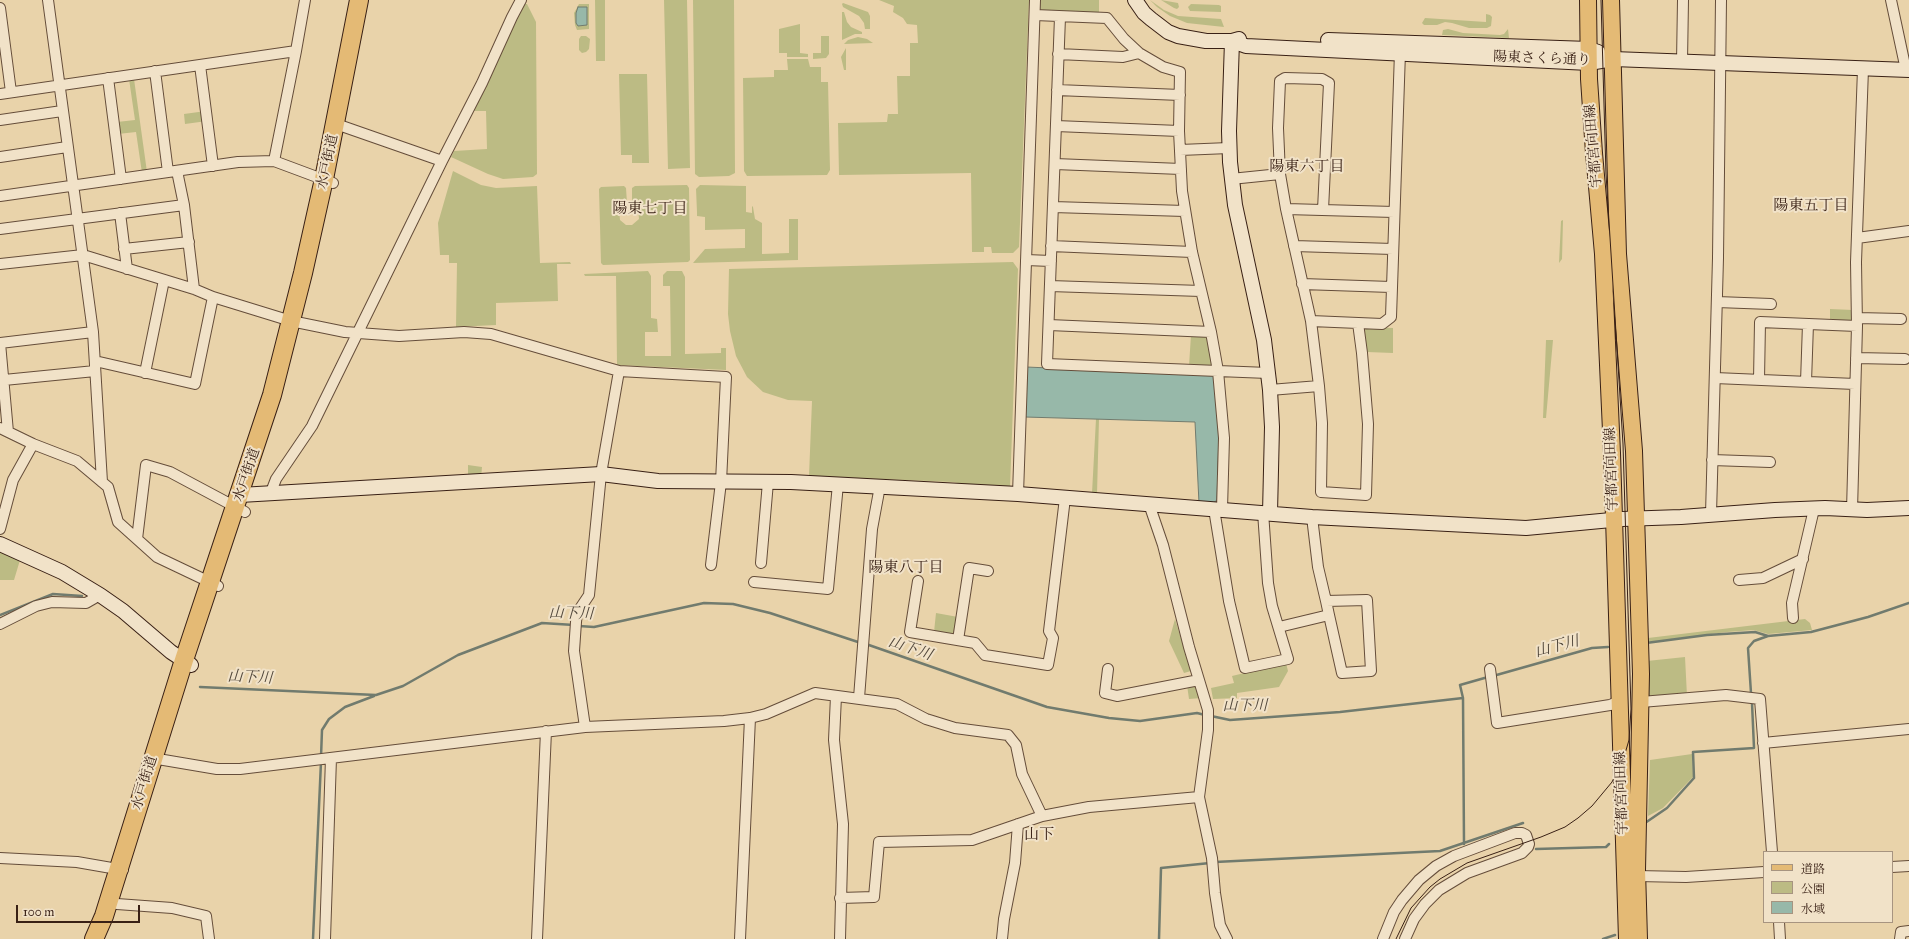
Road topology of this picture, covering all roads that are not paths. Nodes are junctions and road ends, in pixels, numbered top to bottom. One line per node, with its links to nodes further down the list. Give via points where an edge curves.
1 (48, 0): 30 (street)
2 (305, 0): 17 (street)
3 (359, 0): 37 (highway, 水戸街道)
4 (370, 0): 37 (highway, 水戸街道)
5 (521, 0): 45 (street)
6 (1036, 0): 14 (street)
7 (1135, 0): 16 (street, 陽東さくら通り, via 1144,13 1168,32 1201,41)
8 (1588, 0): 21 (main road, 宇都宮向田線)
9 (1611, 0): 22 (main road, 宇都宮向田線)
10 (1683, 0): 23 (street)
11 (1720, 0): 24 (street)
12 (1891, 0): 27 (street)
13 (0, 8): 32 (street)
14 (1035, 15): 15 (street); 74 (street)
15 (1060, 17): 19 (street, via 1107,18); 20 (street)
16 (1232, 41): 18 (street, 陽東さくら通り, via 1246,46); 21 (street, 陽東さくら通り, via 1246,37); 41 (street)
17 (296, 52): 25 (street); 44 (street)
18 (1400, 52): 21 (street, 陽東さくら通り); 61 (street)
19 (1139, 53): 20 (street, via 1122,57); 34 (street, via 1163,67 1180,72)
20 (1058, 54): 31 (street)
21 (1589, 56): 22 (street, 陽東さくら通り); 135 (main road, 宇都宮向田線, via 1603,254)
22 (1613, 59): 23 (street); 134 (main road, 宇都宮向田線, via 1618,254 1634,451)
23 (1682, 62): 24 (street)
24 (1720, 64): 26 (street); 85 (street)
25 (200, 65): 28 (street); 47 (street)
26 (1863, 69): 27 (street); 66 (street)
27 (1907, 70)
28 (155, 71): 29 (street); 49 (street)
29 (108, 78): 30 (street); 51 (street)
30 (59, 85): 32 (street); 35 (street)
31 (1057, 90): 34 (street); 38 (street)
32 (11, 92): 33 (street)
33 (0, 94)
34 (1180, 95): 39 (street)
35 (62, 111): 36 (street); 40 (street)
36 (0, 120)
37 (340, 126): 45 (street); 53 (highway, 水戸街道)
38 (1056, 126): 39 (street); 46 (street)
39 (1179, 131): 42 (street)
40 (67, 147): 43 (street); 54 (street)
41 (1229, 148): 42 (street); 52 (street)
42 (1180, 150): 48 (street)
43 (0, 157)
44 (274, 161): 47 (street); 53 (street)
45 (442, 161): 96 (street)
46 (1055, 164): 48 (street); 57 (street)
47 (213, 166): 49 (street)
48 (1181, 169): 60 (street)
49 (173, 171): 51 (street); 56 (street)
50 (1280, 174): 52 (street); 58 (street); 59 (street, via 1280,81 1284,78 1322,78 1329,83)
51 (121, 179): 54 (street)
52 (1231, 179): 104 (street)
53 (328, 181): 89 (highway, 水戸街道)
54 (73, 186): 55 (street); 63 (street)
55 (0, 196)
56 (184, 205): 62 (street); 67 (street)
57 (1053, 207): 60 (street); 68 (street)
58 (1286, 209): 59 (street); 69 (street)
59 (1323, 210): 61 (street)
60 (1185, 211): 72 (street)
61 (1394, 212): 71 (street)
62 (120, 213): 63 (street); 70 (street)
63 (78, 219): 64 (street); 73 (street)
64 (0, 229)
65 (1909, 232): 66 (street)
66 (1857, 238): 90 (street)
67 (189, 242): 70 (street); 82 (street)
68 (1051, 246): 72 (street); 75 (street)
69 (1294, 246): 71 (street); 79 (street)
70 (124, 249): 77 (street)
71 (1393, 250): 81 (street)
72 (1192, 252): 83 (street)
73 (83, 255): 76 (street); 77 (street); 94 (street)
74 (1026, 260): 75 (street); 123 (street)
75 (1051, 261): 80 (street)
76 (0, 264)
77 (127, 269): 78 (street)
78 (164, 280): 82 (street); 103 (street)
79 (1302, 284): 81 (street); 88 (street)
80 (1050, 286): 83 (street); 93 (street)
81 (1392, 287): 91 (street, via 1391,317 1382,324)
82 (194, 288): 84 (street)
83 (1201, 292): 95 (street)
84 (213, 297): 89 (street); 103 (street, via 195,384)
85 (1717, 302): 86 (street); 105 (street)
86 (1771, 304)
87 (1901, 318): 90 (street)
88 (1310, 321): 91 (street); 110 (street)
89 (296, 322): 96 (street); 125 (highway, 水戸街道, via 281,399)
90 (1857, 322): 92 (street); 98 (street)
91 (1358, 323): 110 (street, via 1368,424 1366,495 1320,492 1322,423)
92 (1808, 324): 107 (street, via 1760,322); 108 (street)
93 (1049, 325): 95 (street); 102 (street, via 1047,364)
94 (93, 332): 97 (street); 100 (street)
95 (1211, 332): 102 (street)
96 (357, 333): 101 (street, via 399,336 464,332 491,334); 122 (street, via 312,426 276,479)
97 (0, 343): 106 (street)
98 (1856, 358): 99 (street); 109 (street)
99 (1905, 359)
100 (95, 366): 103 (street); 106 (street); 117 (street)
101 (619, 371): 116 (street); 118 (street, via 726,377)
102 (1218, 371): 104 (street); 129 (street, via 1224,438)
103 (145, 373)
104 (1268, 373): 111 (street)
105 (1715, 378): 107 (street); 114 (street)
106 (4, 380): 112 (street)
107 (1758, 380): 108 (street)
108 (1806, 382): 109 (street)
109 (1855, 384): 130 (street)
110 (1319, 386): 111 (street)
111 (1270, 390): 131 (street, via 1272,458)
112 (4, 430): 113 (street)
113 (33, 444): 117 (street, via 77,461); 136 (street, via 14,480)
114 (1712, 460): 115 (street); 132 (street)
115 (1770, 462)
116 (601, 474): 118 (street, via 658,481); 122 (street); 163 (street, via 589,595 577,613 576,622 575,645)
117 (102, 482): 137 (street, via 108,487 118,522)
118 (721, 482): 119 (street); 141 (street)
119 (768, 482): 120 (street); 140 (street)
120 (838, 484): 121 (street); 145 (street, via 828,589)
121 (880, 486): 123 (street); 159 (street, via 872,529)
122 (271, 492): 125 (street)
123 (1018, 494): 124 (street)
124 (1065, 498): 126 (street); 153 (street, via 1049,631 1053,638 1048,665 985,655 974,643)
125 (243, 502): 137 (street, via 170,472 146,465); 146 (highway, 水戸街道)
126 (1148, 504): 129 (street); 157 (street, via 1163,545)
127 (1814, 508): 130 (street); 132 (street); 139 (street)
128 (1909, 508): 130 (street)
129 (1218, 509): 131 (street); 152 (street, via 1229,601 1245,668 1288,659)
130 (1852, 510)
131 (1267, 513): 133 (street); 152 (street, via 1268,583)
132 (1711, 514): 134 (street)
133 (1312, 517): 135 (street, via 1517,528); 148 (street, via 1318,567)
134 (1636, 518): 135 (street); 161 (main road, 宇都宮向田線)
135 (1614, 520): 160 (main road, 宇都宮向田線)
136 (0, 529)
137 (137, 539): 146 (street, via 157,558)
138 (0, 544): 147 (street, via 62,572)
139 (1803, 559): 143 (street, via 1763,578); 150 (street, via 1792,603)
140 (761, 563)
141 (711, 565)
142 (988, 571): 153 (street, via 969,568)
143 (1739, 580)
144 (918, 581): 153 (street, via 910,632)
145 (754, 582)
146 (214, 584): 154 (highway, 水戸街道)
147 (100, 595): 151 (street, via 86,603 52,602 36,606); 154 (street, via 124,611 171,652)
148 (1326, 601): 149 (street); 149 (street, via 1367,600 1371,670 1342,672)
149 (1329, 615): 152 (street)
150 (1793, 618)
151 (0, 624)
152 (1279, 627)
153 (958, 640)
154 (188, 662): 168 (highway, 水戸街道)
155 (1108, 669): 157 (street, via 1105,693 1117,696)
156 (1490, 670): 160 (street, via 1497,723 1610,705)
157 (1199, 680): 169 (street, via 1208,710 1208,730)
158 (836, 696): 159 (street); 162 (street, via 815,693 766,714); 179 (street, via 834,740 843,824)
159 (859, 698): 170 (street, via 897,704 926,719 955,728 1008,735 1016,745 1022,774)
160 (1620, 701): 194 (main road, 宇都宮向田線)
161 (1641, 702): 166 (street, via 1726,695 1760,699); 178 (main road, 宇都宮向田線)
162 (750, 718): 163 (street); 188 (street)
163 (585, 727): 165 (street)
164 (1909, 729): 166 (street)
165 (546, 731): 167 (street); 187 (street)
166 (1763, 743): 172 (street)
167 (331, 758): 168 (street, via 240,769 217,769); 186 (street)
168 (156, 759): 176 (highway, 水戸街道)
169 (1199, 797): 170 (street, via 1089,807); 191 (street, via 1212,863 1220,925)
170 (1042, 816): 171 (street)
171 (1018, 824): 179 (street, via 972,840 879,842 874,897); 190 (street, via 1015,863)
172 (1772, 851)
173 (0, 858): 176 (street, via 77,862)
174 (1909, 866): 175 (street)
175 (1893, 867)
176 (122, 870): 180 (highway, 水戸街道); 183 (highway, 水戸街道)
177 (1763, 872): 178 (street, via 1686,877)
178 (1637, 876): 195 (main road, 宇都宮向田線)
179 (840, 898): 189 (street)
180 (116, 904): 184 (highway, 水戸街道); 185 (street, via 172,908 206,916)
181 (1778, 923): 196 (street)
182 (1909, 932): 197 (street, via 1901,932)
183 (94, 939)
184 (107, 939)
185 (209, 939)
186 (325, 939)
187 (537, 939)
188 (740, 939)
189 (840, 939)
190 (1002, 939)
191 (1227, 939)
192 (1383, 939): 193 (street, via 1402,900 1419,880 1436,866 1454,856 1515,833 1526,835 1529,844 1522,853 1467,873 1439,890 1418,914)
193 (1405, 939)
194 (1627, 939)
195 (1639, 939)
196 (1780, 939)
197 (1900, 939)

